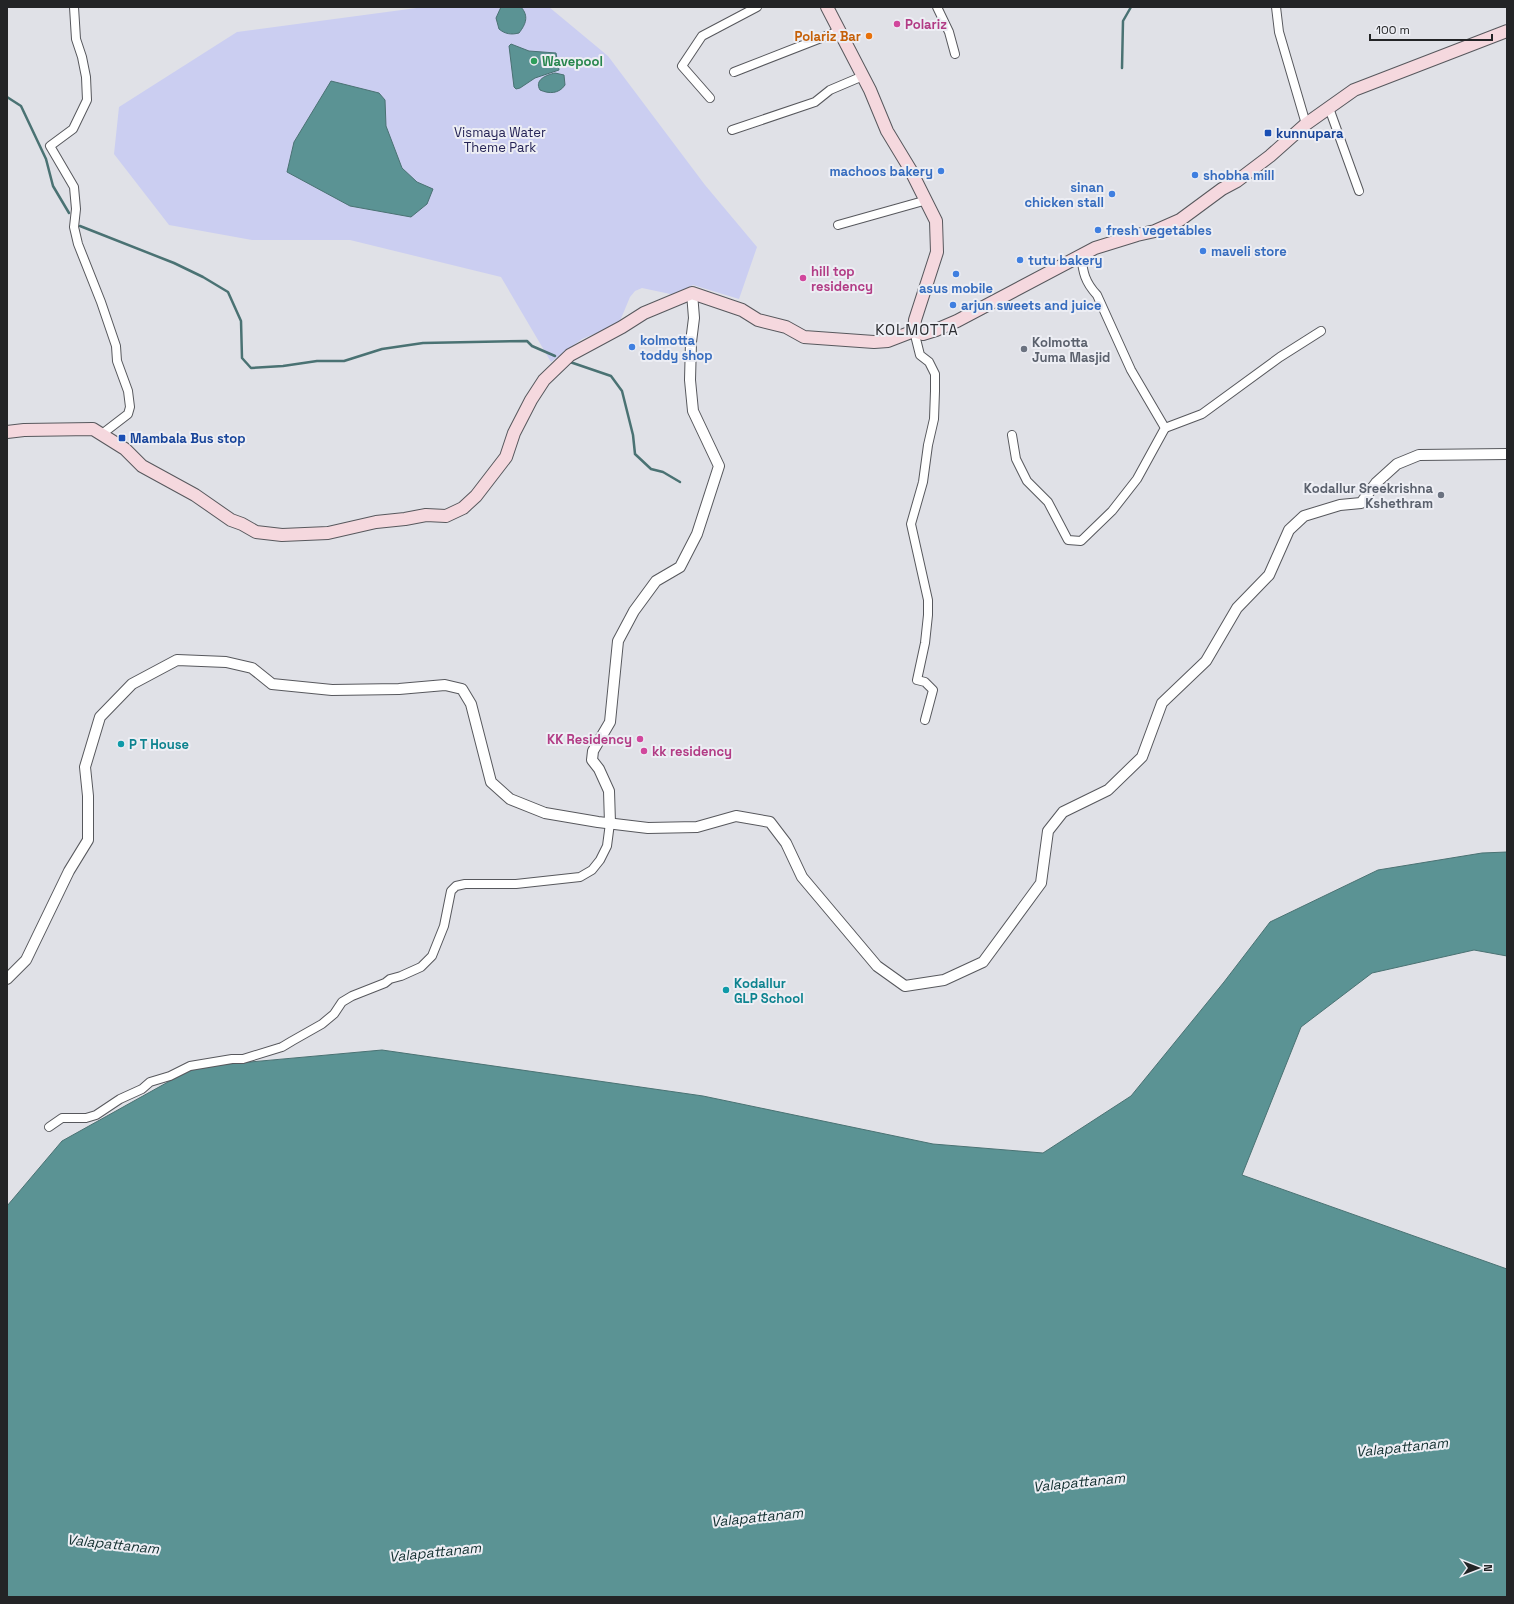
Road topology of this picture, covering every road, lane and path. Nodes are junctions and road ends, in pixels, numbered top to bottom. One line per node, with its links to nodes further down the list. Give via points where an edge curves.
1 (74, 7): 24 (street, via 76,39 83,64 87,100 73,129 50,146 74,188 74,227 78,244 103,307 128,391 128,414)
2 (757, 7): 11 (street, via 702,36 682,66)
3 (827, 7): 6 (main road)
4 (937, 7): 8 (street)
5 (1276, 7): 13 (street, via 1279,32)
6 (839, 31): 9 (street); 10 (main road)
7 (1507, 31): 12 (main road, via 1354,90)
8 (956, 54)
9 (734, 72)
10 (863, 76): 14 (street, via 830,90 814,102); 16 (main road, via 887,131)
11 (710, 98)
12 (1329, 108): 13 (main road); 15 (street)
13 (1306, 124): 18 (main road, via 1270,156 1180,220 1155,231)
14 (732, 130)
15 (1359, 190)
16 (927, 200): 17 (street); 20 (main road, via 936,221 937,252 915,320)
17 (838, 225)
18 (1081, 254): 20 (main road, via 957,321 923,334); 22 (street, via 1082,267 1089,286 1097,295 1131,370)
19 (692, 293): 20 (main road, via 742,310 758,320 786,327 804,337 874,342 888,341); 24 (main road, via 644,313 570,355 544,380 514,433 506,457 476,496 463,508 446,516 426,515 376,522 328,533 282,535 256,532 231,520 195,495 142,466 125,449); 28 (street, via 694,318 690,380 693,411 719,466 697,534 680,567 656,581 634,611 618,641 610,722 593,751 592,760 609,791)
20 (914, 331): 27 (street, via 920,355 929,362 935,374 936,391 923,482 911,524 928,600 925,643 917,680 925,682 933,690)
21 (1321, 331): 22 (street, via 1280,357 1202,414)
22 (1165, 428): 25 (street, via 1137,479 1112,510 1081,541 1068,540 1048,502 1027,481 1016,459)
23 (7, 432): 24 (main road, via 93,429)
24 (102, 434)
25 (1012, 436)
26 (1507, 454): 28 (street, via 1419,455 1397,464 1376,483 1361,503 1340,505 1304,516 1289,530 1269,575 1237,608 1206,661 1162,703 1142,757 1108,790 1063,812 1048,830 1041,883 982,962 944,980 905,986 877,966 802,877 786,843 770,822 736,816 697,827 648,828)
27 (925, 720)
28 (610, 823): 29 (street, via 545,813 510,799 491,782 471,704 462,689 445,685 332,690 272,684 252,668 226,662 177,660 132,684 100,717 85,767 88,840 26,960); 30 (street, via 607,846 600,860 592,870 580,877 456,886 451,891 444,926 432,956 421,967 352,996 342,1002 334,1014 322,1024 282,1047 243,1059 190,1066 150,1082 96,1115 86,1118 62,1118)
29 (7, 979)
30 (49, 1127)

